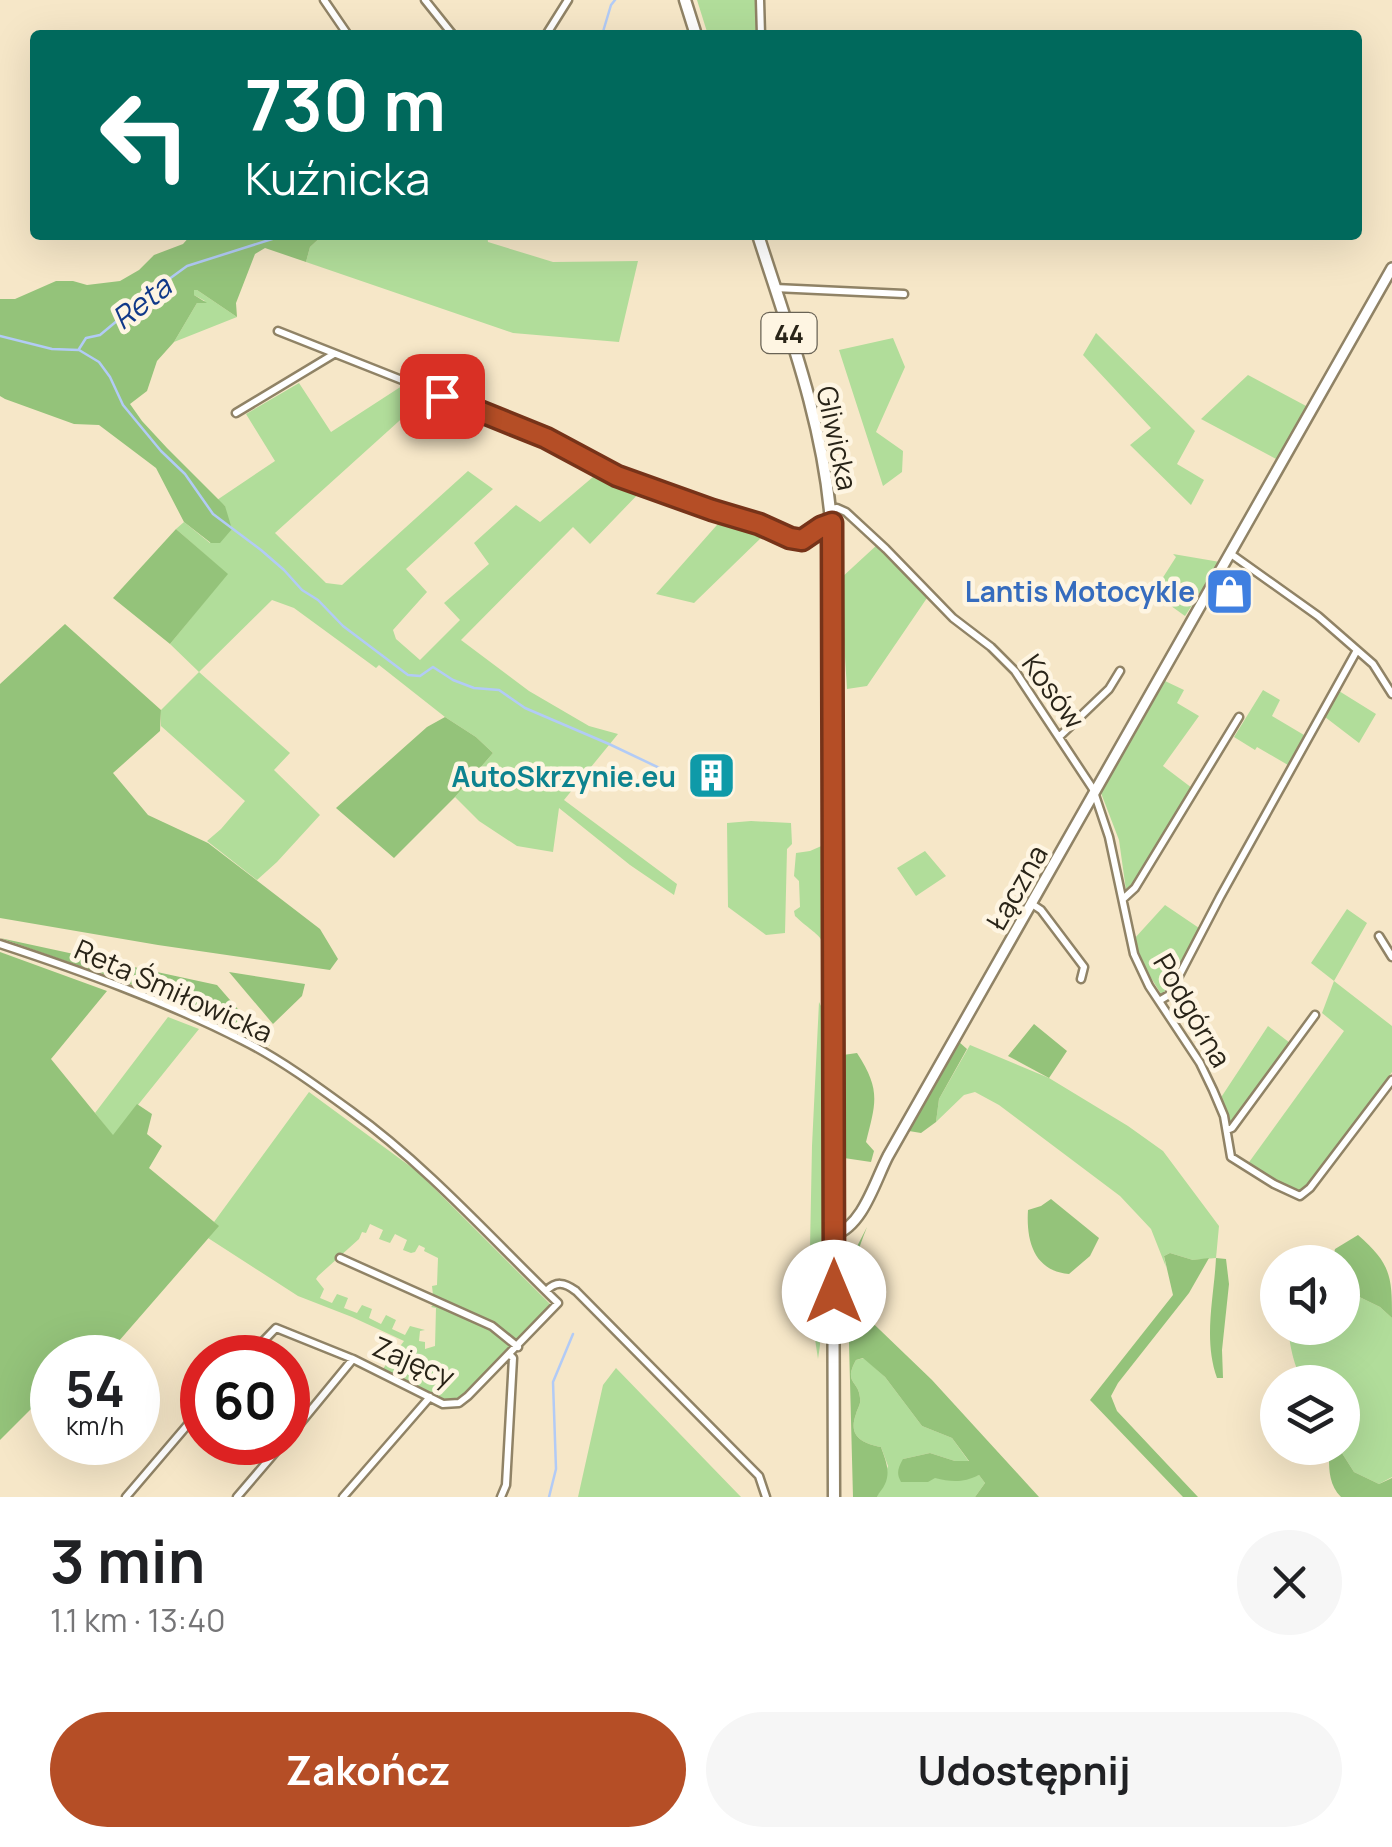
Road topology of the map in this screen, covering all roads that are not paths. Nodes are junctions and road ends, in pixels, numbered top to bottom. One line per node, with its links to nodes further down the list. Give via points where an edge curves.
1 (324, 0): 6 (street)
2 (425, 0): 7 (street)
3 (568, 0): 8 (street)
4 (685, 0): 9 (main road)
5 (760, 0): 10 (street)
6 (345, 30)
7 (449, 30)
8 (549, 30)
9 (694, 30)
10 (761, 30)
11 (760, 240): 13 (main road, Gliwicka / 44)
12 (1392, 268): 20 (street, Łączna)
13 (775, 288): 14 (street); 18 (main road, Gliwicka / 44, via 814,418)
14 (904, 294)
15 (278, 331): 16 (street)
16 (336, 354): 17 (street); 19 (street, via 546,438 617,476 790,538 802,540)
17 (236, 413)
18 (830, 508): 19 (main road, Gliwicka / 44); 25 (street, Kosów, via 846,512 991,647)
19 (832, 523): 37 (main road, Gliwicka / 44)
20 (1231, 554): 21 (street); 26 (street, Łączna)
21 (1356, 652): 23 (street, via 1373,664); 33 (street, via 1169,995)
22 (1120, 671): 25 (street)
23 (1392, 694)
24 (1239, 717): 27 (street)
25 (1060, 736): 26 (street, Kosów)
26 (1095, 795): 27 (street, Podgórna); 28 (street, Łączna)
27 (1122, 899): 33 (street, Podgórna, via 1134,954)
28 (1032, 904): 32 (street, via 1084,967); 37 (street, Łączna, via 859,1213)
29 (1378, 936): 31 (street)
30 (0, 944): 39 (street, Reta Śmiłowicka, via 120,986 281,1064 426,1172)
31 (1392, 957)
32 (1081, 979)
33 (1159, 1001): 36 (street, Podgórna, via 1200,1062)
34 (1315, 1015): 36 (street, Podgórna)
35 (1392, 1080): 36 (street, Podgórna, via 1300,1196 1231,1157)
36 (1227, 1130)
37 (834, 1235): 56 (main road, Gliwicka / 44)
38 (340, 1258): 44 (street, via 492,1326)
39 (546, 1291): 40 (street, Reta Śmiłowicka); 55 (street, via 561,1283 576,1291 760,1476)
40 (558, 1304): 44 (street, Zajęcy)
41 (269, 1335): 42 (street, Zajęcy, via 276,1328)
42 (293, 1335)
43 (310, 1342): 46 (street, Zajęcy)
44 (518, 1347): 45 (street, Zajęcy)
45 (510, 1355): 47 (street, Zajęcy, via 459,1403); 54 (street)
46 (353, 1359): 47 (street, Zajęcy); 48 (street)
47 (430, 1398): 53 (street)
48 (310, 1411)
49 (180, 1434): 51 (street)
50 (265, 1465): 52 (street)
51 (126, 1497)
52 (238, 1497)
53 (343, 1497)
54 (502, 1497)
55 (766, 1497)
56 (834, 1497)

